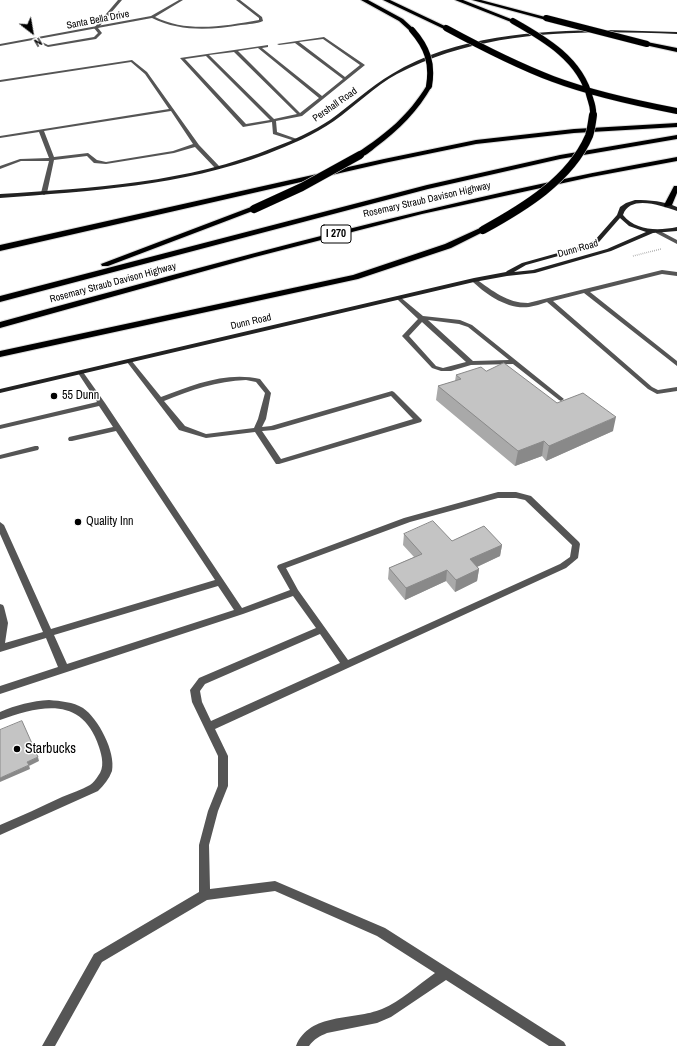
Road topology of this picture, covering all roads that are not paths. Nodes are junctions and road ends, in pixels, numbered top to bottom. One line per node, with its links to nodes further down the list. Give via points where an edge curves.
1 (120, 0): 9 (street)
2 (181, 0): 8 (street, Santa Bella Drive)
3 (238, 0): 8 (street, via 261,18 261,21 196,27 166,25)
4 (364, 0): 50 (highway, bridge, via 390,13 412,30 428,51 431,64 429,86 410,116 360,155 302,187 254,208)
5 (386, 0): 24 (highway, bridge, via 551,78 613,97)
6 (458, 0): 57 (highway, bridge, via 513,21 552,45 566,57 587,85 593,116 590,133 582,150 565,173 528,205 448,246 355,277)
7 (475, 0): 17 (highway, bridge)
8 (152, 17): 9 (street, Santa Bella Drive)
9 (96, 28): 11 (street, Santa Bella Drive); 11 (street, via 100,33 95,38 48,46)
10 (677, 33): 31 (street, Pershall Road, via 556,33 512,38 456,49 418,62 394,74 330,121)
11 (34, 40): 14 (street, Santa Bella Drive)
12 (296, 42): 13 (street); 20 (street); 20 (street, via 324,38 363,65)
13 (279, 44)
14 (0, 45)
15 (267, 46): 16 (street)
16 (259, 47): 18 (street); 22 (street)
17 (677, 50)
18 (234, 51): 19 (street); 25 (street)
19 (207, 55): 26 (street); 26 (street, via 182,58 245,126)
20 (345, 79): 22 (street)
21 (0, 81): 23 (street, via 132,61 146,73)
22 (322, 98): 25 (street)
23 (172, 110): 28 (street); 32 (street)
24 (677, 111)
25 (300, 115): 26 (street)
26 (274, 121): 31 (street, via 275,133)
27 (677, 125): 46 (highway, via 574,131 476,142)
28 (41, 130): 29 (street); 33 (street)
29 (0, 137)
30 (677, 137): 50 (highway, Rosemary Straub Davison Highway / I 270, via 560,157 465,178)
31 (295, 140): 36 (street, Pershall Road, via 257,156)
32 (196, 145): 33 (street, via 174,152 106,163 92,160 88,154); 36 (street)
33 (52, 159): 35 (street, via 20,160); 38 (street)
34 (677, 159): 56 (highway, Rosemary Straub Davison Highway / I 270, via 528,188 386,221)
35 (0, 168)
36 (218, 168): 38 (street, Pershall Road, via 116,188)
37 (677, 188): 40 (highway)
38 (44, 193): 39 (street, Pershall Road)
39 (0, 196)
40 (668, 205): 41 (street); 42 (street, Dunn Road, via 648,201 630,203 620,210)
41 (677, 209)
42 (620, 215): 44 (street, via 628,224); 47 (street, Dunn Road, via 597,242 524,264)
43 (677, 230): 44 (street)
44 (656, 231): 45 (street); 47 (street, Dunn Road, via 609,250 533,272)
45 (677, 242)
46 (0, 248)
47 (507, 274): 49 (street, Dunn Road)
48 (677, 274): 51 (street, via 662,272)
49 (474, 280): 52 (street, Dunn Road); 54 (street, via 506,302 519,306)
50 (48, 286): 53 (highway, Rosemary Straub Davison Highway / I 270)
51 (585, 291): 54 (street); 61 (street)
52 (399, 298): 55 (street); 58 (street, Dunn Road)
53 (0, 299)
54 (548, 300): 63 (street, via 650,388 657,392)
55 (422, 318): 59 (street, via 460,322 470,326); 60 (street); 60 (street, via 405,336 434,367 452,370)
56 (0, 325)
57 (0, 354)
58 (129, 361): 62 (street, Dunn Road); 66 (street)
59 (515, 362): 60 (street); 65 (street)
60 (471, 363)
61 (677, 364)
62 (81, 373): 64 (street, Dunn Road); 67 (street)
63 (677, 389)
64 (0, 391)
65 (561, 399)
66 (159, 400): 70 (street, via 182,428 206,436); 70 (street, via 195,387 244,377 258,380 268,393 262,419)
67 (102, 403): 68 (street); 69 (street)
68 (0, 427)
69 (118, 428): 71 (street); 75 (street)
70 (256, 430): 70 (street, via 271,428 392,393 418,420 279,462)
71 (72, 439)
72 (35, 448): 73 (street)
73 (0, 457)
74 (0, 525): 80 (street)
75 (220, 582): 78 (street); 80 (street)
76 (295, 592): 78 (street); 79 (street); 83 (street, via 281,567 407,520 498,495 528,498 576,544 574,558 563,566)
77 (0, 607): 81 (street, via 4,623)
78 (240, 612): 84 (street)
79 (321, 630): 83 (street); 87 (street, via 202,680 195,690 197,702)
80 (48, 634): 82 (street); 84 (street)
81 (0, 644)
82 (0, 648)
83 (346, 665): 87 (street)
84 (64, 669): 85 (street)
85 (0, 690)
86 (0, 716): 88 (street, via 37,705 65,706 77,710 89,719 107,753 107,770 103,779 94,788)
87 (209, 727): 89 (street, via 223,756 223,786 204,845)
88 (0, 830)
89 (205, 895): 90 (street, via 275,886 380,932); 91 (street, via 98,958)
90 (446, 973): 92 (street, via 386,1013 320,1028 304,1039); 93 (street)
91 (48, 1046)
92 (302, 1046)
93 (560, 1046)

